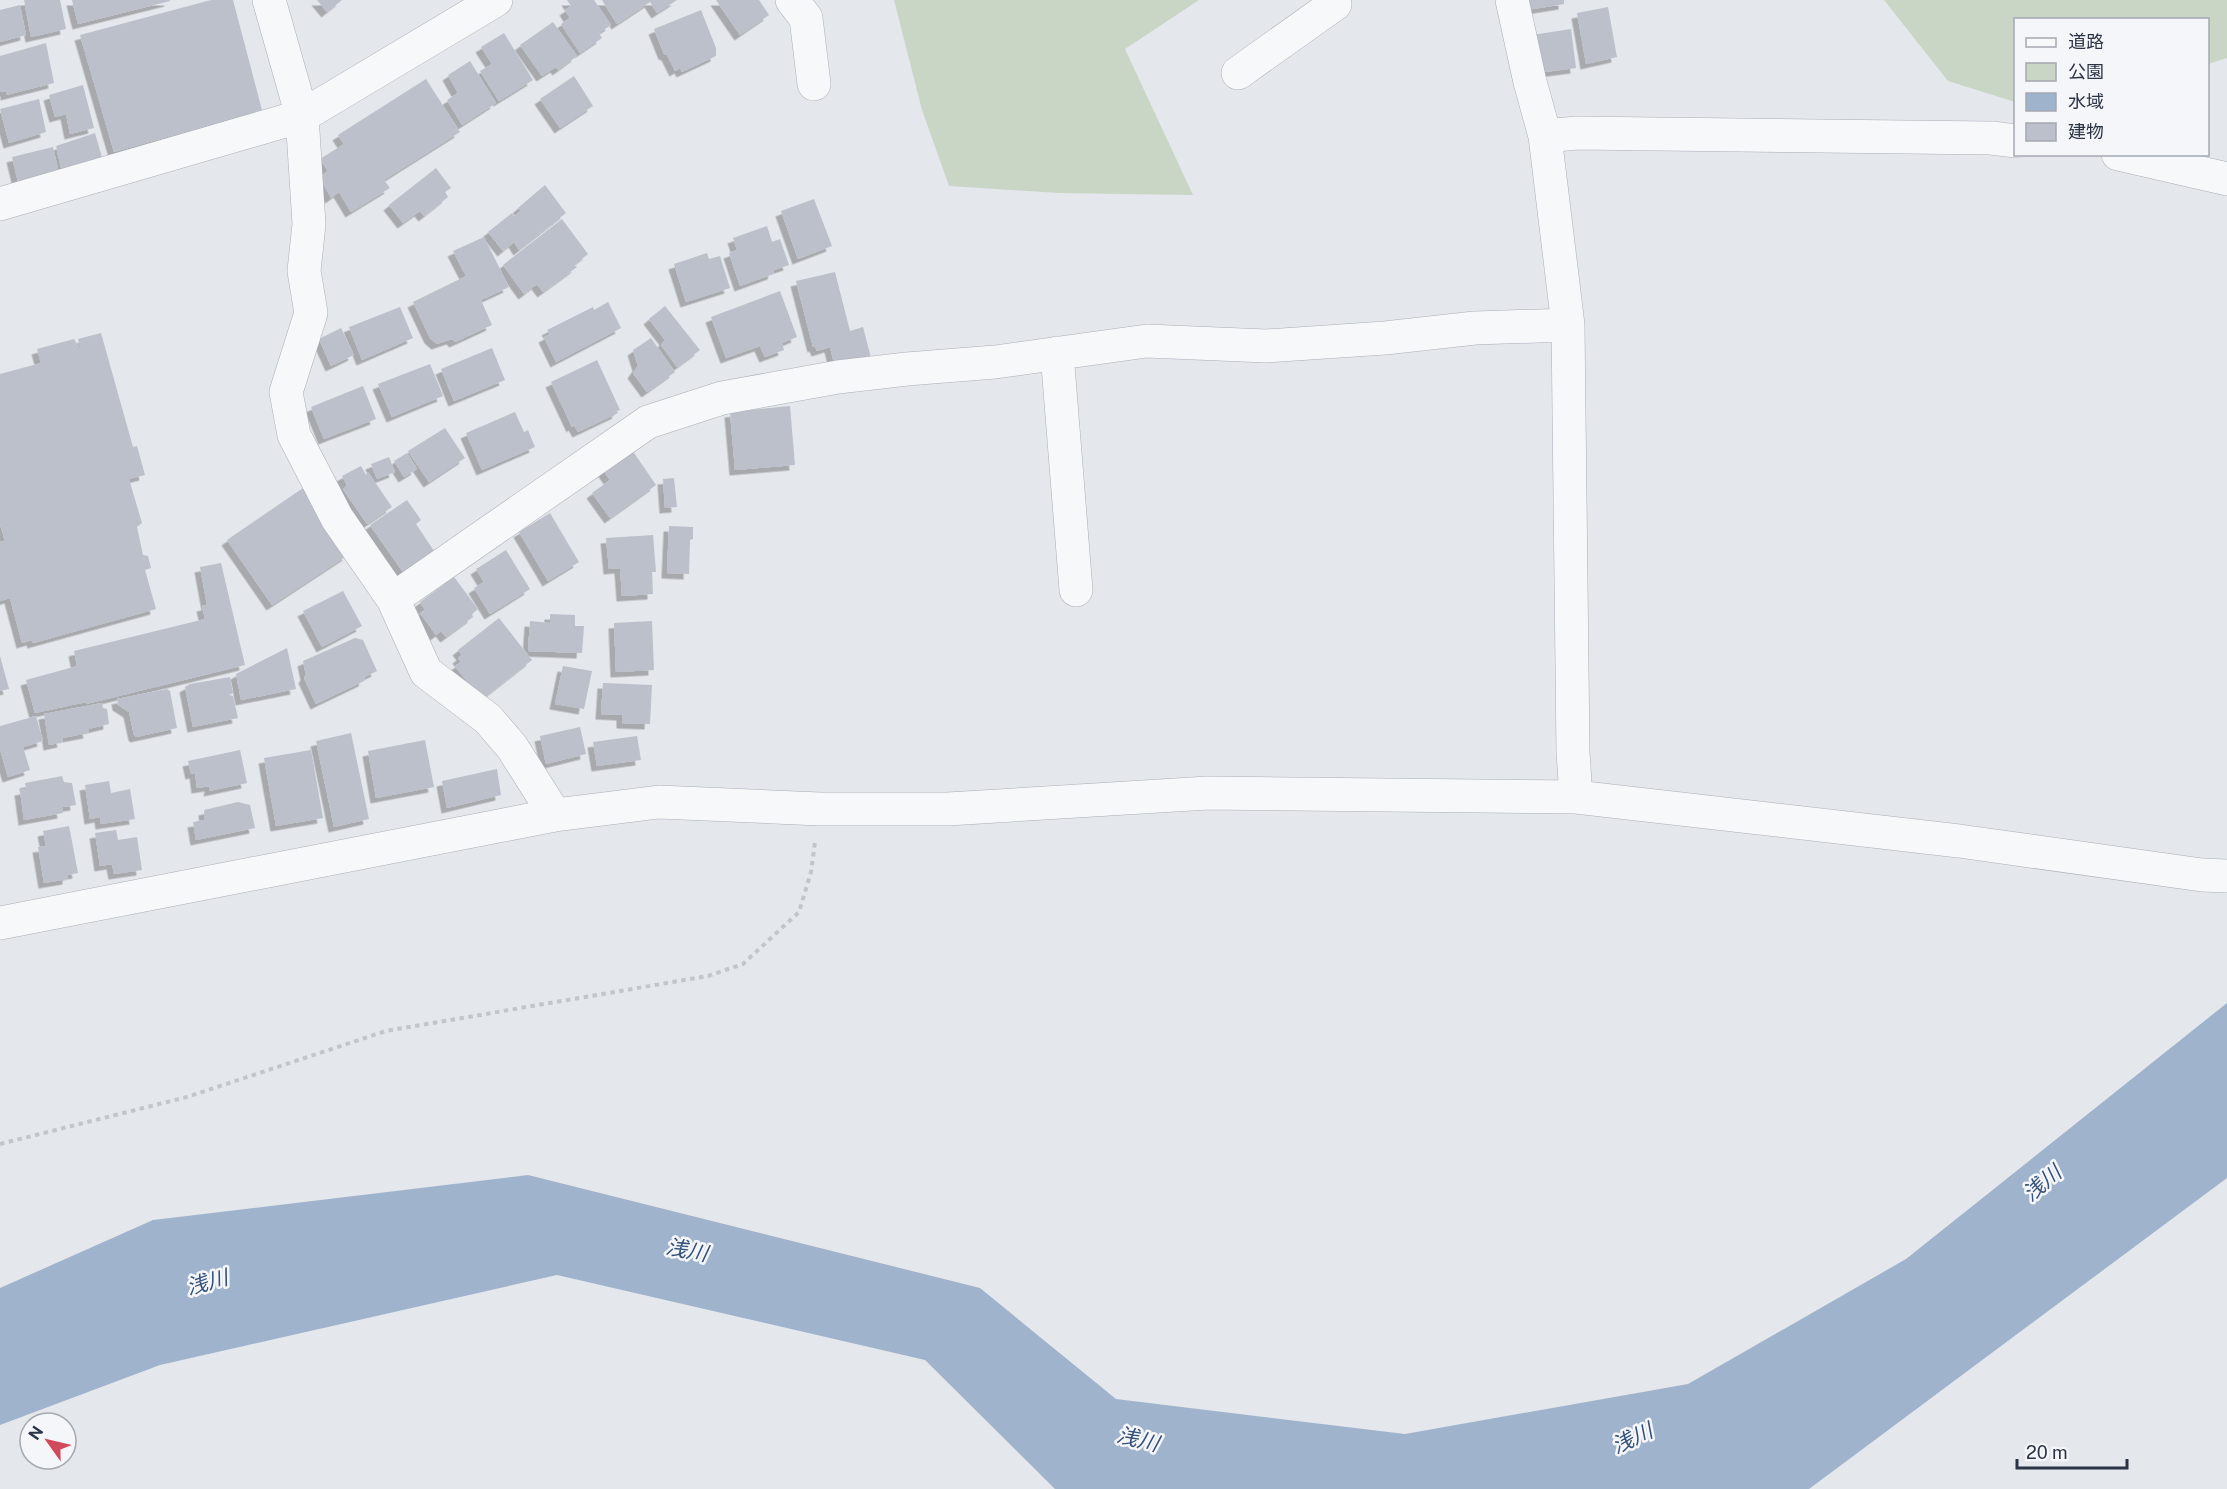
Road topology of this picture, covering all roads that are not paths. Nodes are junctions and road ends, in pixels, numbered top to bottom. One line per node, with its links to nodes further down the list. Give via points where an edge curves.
1 (269, 0): 8 (street)
2 (496, 0): 8 (street)
3 (792, 0): 7 (street, via 806,18)
4 (1333, 0): 6 (street, via 1335,4)
5 (1512, 0): 9 (street)
6 (1238, 73)
7 (814, 84)
8 (302, 116): 13 (street); 17 (street, via 309,224 304,271 311,314 286,392 294,435 337,518)
9 (1545, 136): 10 (street, via 1577,133); 14 (street)
10 (2014, 141)
11 (2127, 156): 12 (street)
12 (2227, 179)
13 (0, 204)
14 (1568, 325): 15 (street, via 1475,328 1266,346 1147,341); 18 (street)
15 (1057, 353): 16 (street); 17 (street, via 838,377 722,398 648,422)
16 (1076, 590)
17 (393, 600): 19 (street, via 426,672 488,719 512,747)
18 (1576, 796): 19 (street, via 1208,793 948,809 820,809 659,802); 20 (street)
19 (555, 815): 21 (street)
20 (2227, 876)
21 (0, 923)

